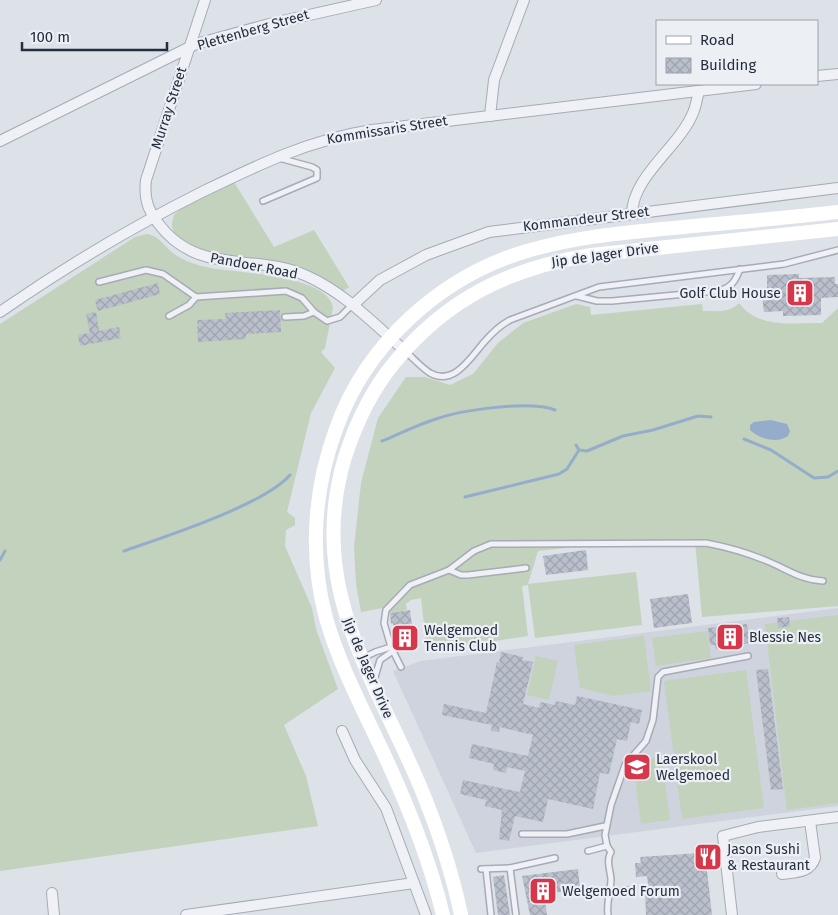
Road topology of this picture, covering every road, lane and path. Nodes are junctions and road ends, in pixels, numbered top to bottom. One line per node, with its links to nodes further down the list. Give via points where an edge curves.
1 (205, 0): 4 (street, Murray Street)
2 (376, 0): 4 (street, Plettenberg Street, via 269,24 196,44)
3 (524, 0): 9 (street, via 494,80)
4 (189, 49): 10 (street, Plettenberg Street); 16 (street, Murray Street, via 146,180 146,200)
5 (838, 74): 6 (street)
6 (818, 76)
7 (748, 85): 8 (street, Kommissaris Street)
8 (698, 91): 9 (street, Kommissaris Street); 15 (street, via 693,114 636,192)
9 (490, 116): 11 (street, Kommissaris Street, via 351,133)
10 (0, 141)
11 (273, 157): 13 (lane, via 312,167 318,174 314,180); 16 (street, Kommissaris Street)
12 (838, 188): 15 (street, Kommandeur Street)
13 (263, 201)
14 (838, 212): 28 (main road, Jip de Jager Drive, via 600,236 523,252 455,283 412,316)
15 (632, 213): 23 (street, Kommandeur Street, via 519,227 457,242 426,254 380,280)
16 (153, 217): 23 (street, Pandoer Road, via 172,240 189,251 212,258 286,269 327,287); 24 (street, Kommissaris Street, via 57,273)
17 (838, 229): 29 (main road, Jip de Jager Drive, via 591,255 549,263 507,276 469,296 438,318)
18 (838, 250): 19 (lane, via 784,264)
19 (740, 269): 21 (lane, via 614,284); 21 (lane, via 733,284 717,291 612,301)
20 (99, 282): 22 (lane, via 135,271 154,270)
21 (577, 296): 29 (lane, via 499,326 455,374 431,374)
22 (196, 297): 25 (lane, via 286,291 302,298); 26 (lane, via 189,305)
23 (353, 305): 25 (lane, via 334,320 327,321); 28 (street, Pandoer Road)
24 (0, 312)
25 (314, 312): 27 (lane)
26 (169, 316)
27 (285, 317)
28 (390, 338): 29 (street, Pandoer Road); 41 (main road, Jip de Jager Drive, via 365,371 342,414 328,450 319,490 316,529 318,574 335,645)
29 (404, 350): 33 (main road, Jip de Jager Drive, via 363,412 348,448 337,492 334,537 337,579)
30 (526, 568): 31 (lane, via 468,575)
31 (449, 570): 32 (lane, via 474,551 501,543 706,543 768,561 803,578); 34 (lane, via 410,585 386,610 384,623)
32 (823, 581)
33 (353, 641): 35 (lane); 37 (main road, Jip de Jager Drive)
34 (392, 649): 35 (lane); 38 (lane); 39 (lane, via 378,663)
35 (375, 652): 37 (lane)
36 (748, 656): 44 (lane, via 660,674 656,680 653,720 646,741 630,756)
37 (361, 660): 39 (main road, Jip de Jager Drive); 41 (main road, via 356,666 356,678 387,746)
38 (401, 667)
39 (376, 692): 59 (main road, Jip de Jager Drive, via 420,785 457,893)
40 (342, 731): 51 (street, via 355,760 386,808)
41 (394, 777): 58 (main road, via 418,833 435,882)
42 (838, 817): 43 (street)
43 (810, 821): 50 (street, via 813,863 805,870); 63 (street, via 758,827 723,836)
44 (605, 826): 45 (lane, via 567,834); 46 (lane)
45 (522, 834)
46 (607, 846): 47 (lane); 53 (lane, via 611,852 608,859)
47 (588, 851)
48 (555, 858): 49 (lane)
49 (510, 868): 60 (lane, via 483,869); 61 (lane)
50 (782, 874)
51 (414, 883): 56 (street); 57 (street)
52 (631, 890): 53 (lane)
53 (609, 892): 62 (lane)
54 (52, 893): 55 (street)
55 (54, 915)
56 (186, 915)
57 (426, 915)
58 (442, 915)
59 (461, 915)
60 (492, 915)
61 (516, 915)
62 (608, 915)
63 (732, 915)

